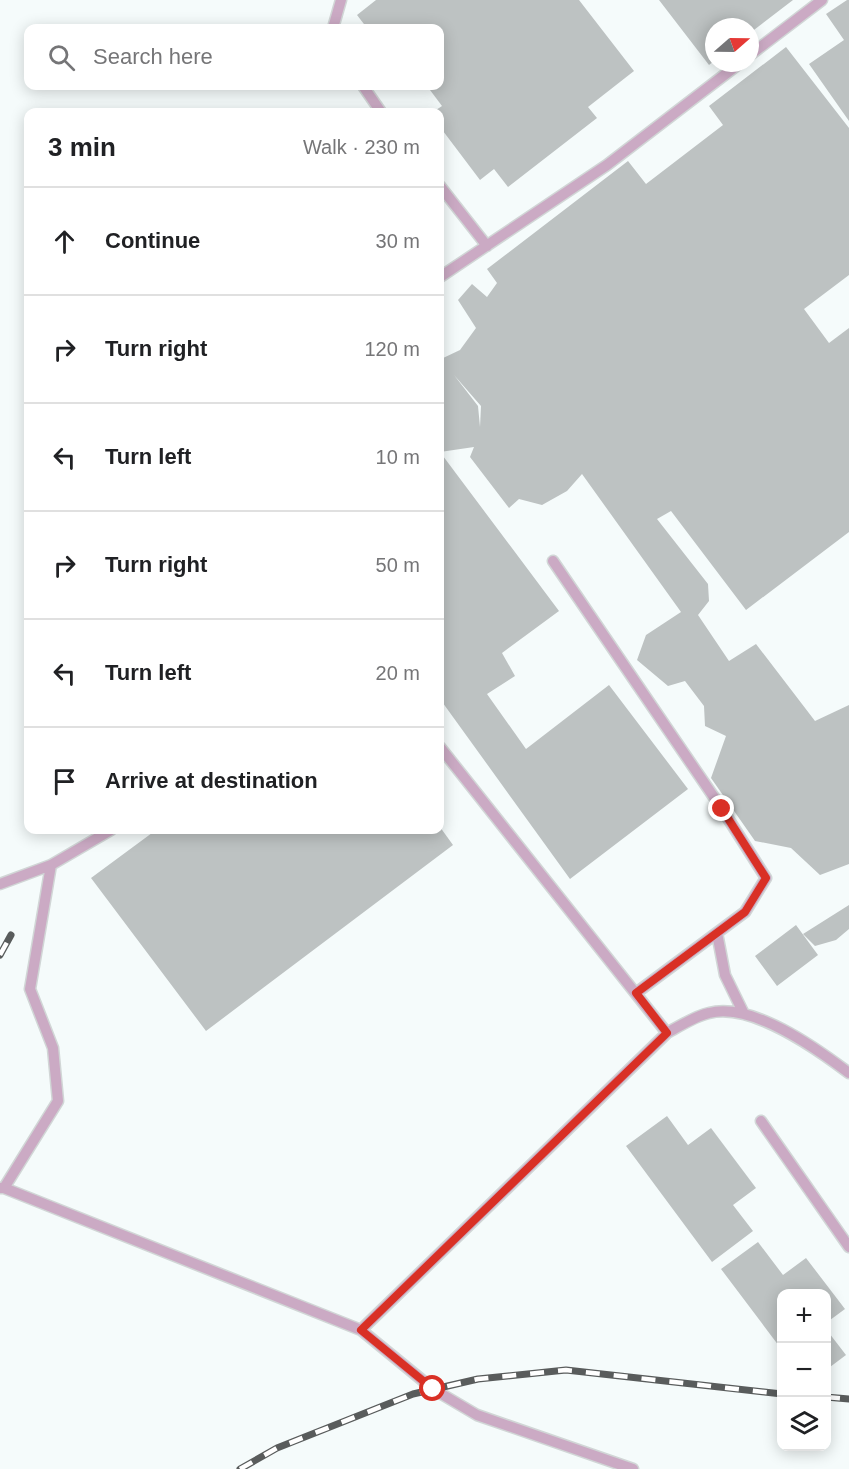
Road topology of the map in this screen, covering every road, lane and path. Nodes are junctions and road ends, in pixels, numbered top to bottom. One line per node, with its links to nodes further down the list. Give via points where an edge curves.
1 (341, 0): 3 (lane)
2 (822, 0): 4 (lane)
3 (334, 24)
4 (759, 48)
5 (728, 72): 9 (lane, via 607,165)
6 (366, 90): 7 (lane)
7 (378, 108)
8 (444, 191): 9 (lane)
9 (487, 246): 10 (lane)
10 (444, 274)
11 (553, 561): 16 (lane, via 766,878 745,912)
12 (444, 752): 17 (lane)
13 (104, 834): 14 (lane)
14 (51, 865): 15 (lane); 22 (lane, via 30,989 53,1048 58,1101)
15 (0, 884)
16 (717, 933): 17 (lane); 18 (lane, via 725,975)
17 (636, 993): 19 (lane)
18 (744, 1014): 19 (lane, via 709,1012); 20 (lane, via 811,1044)
19 (667, 1033): 24 (lane)
20 (849, 1073)
21 (761, 1121): 23 (lane)
22 (2, 1188): 24 (lane)
23 (849, 1247)
24 (361, 1330): 25 (lane, via 433,1389 477,1415)
25 (633, 1469)

